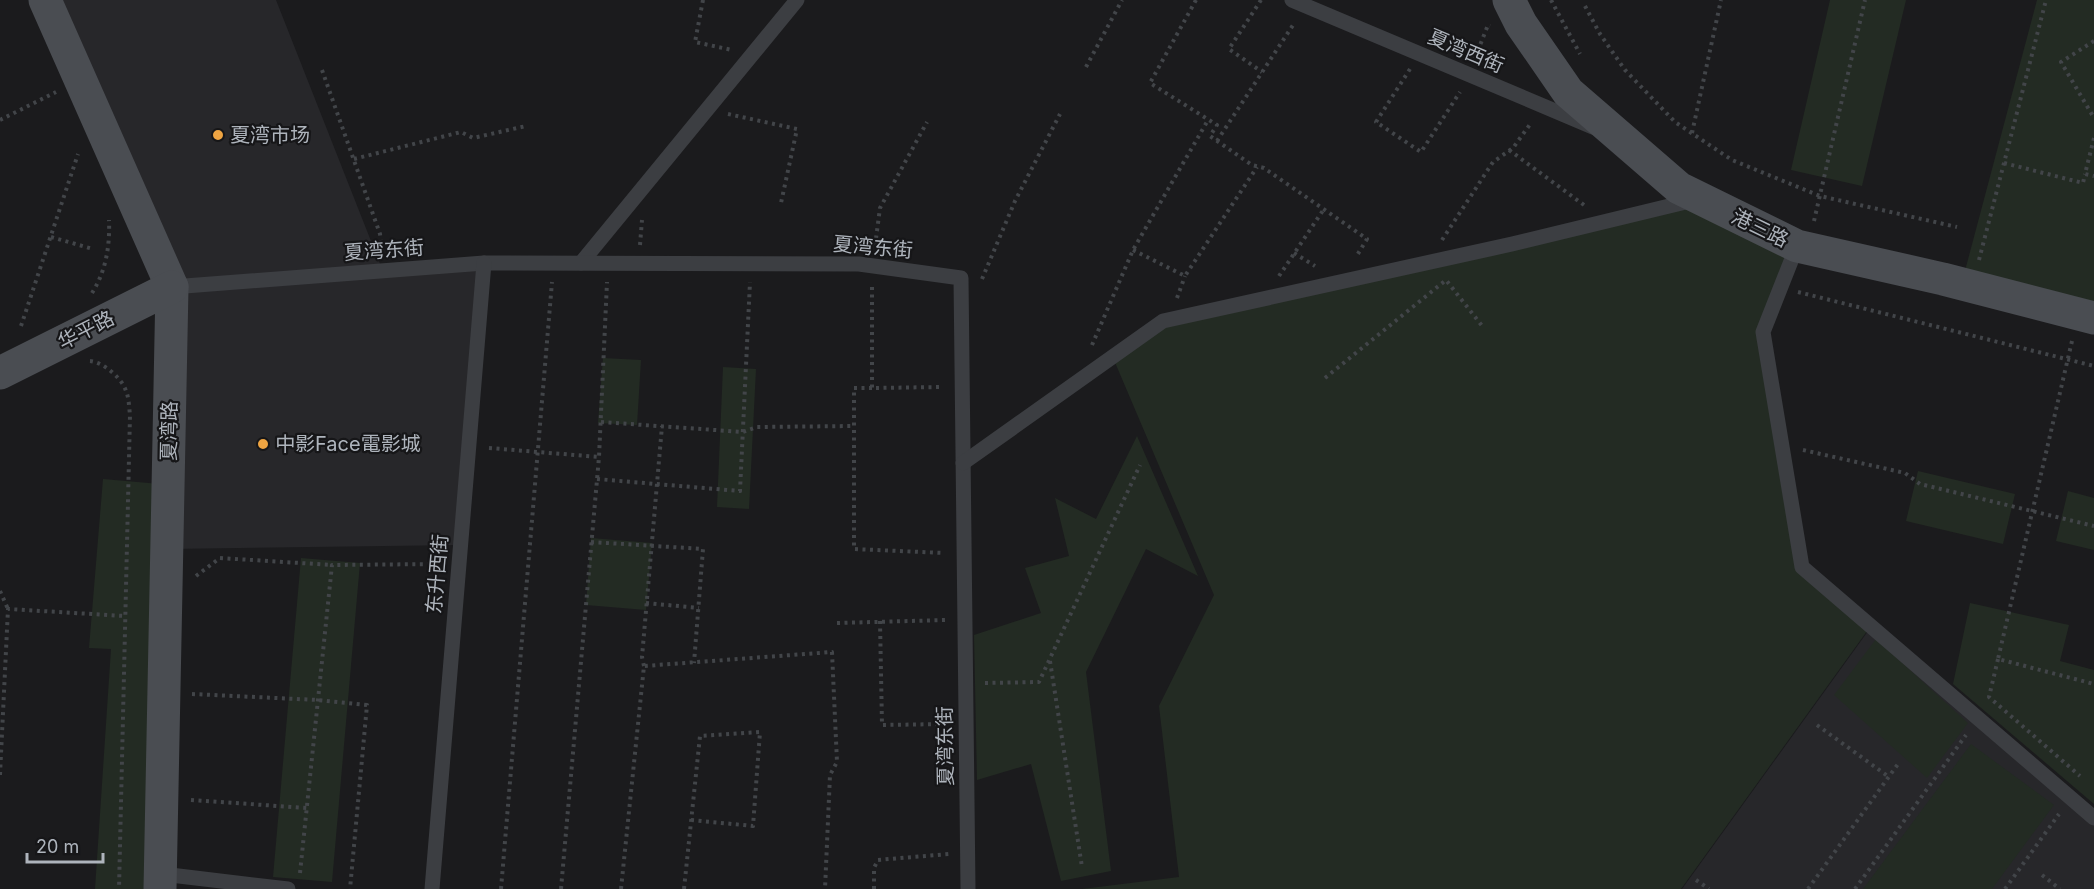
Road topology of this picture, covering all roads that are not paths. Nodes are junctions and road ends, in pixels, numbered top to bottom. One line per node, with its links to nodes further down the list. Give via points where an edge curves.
1 (45, 0): 10 (street, 夏湾路)
2 (797, 0): 9 (lane)
3 (1292, 0): 5 (lane, 夏湾西街)
4 (1503, 14): 5 (street, 港三路, via 1521,24 1568,92)
5 (1624, 141): 6 (street, 港三路, via 1679,188)
6 (1700, 198): 7 (street, 港三路); 13 (lane, via 1163,321)
7 (1805, 230): 11 (street, 港三路, via 1971,286); 14 (lane, via 1763,332 1802,567)
8 (484, 263): 9 (lane, 夏湾东街); 10 (lane, 夏湾东街); 17 (lane, 东升西街)
9 (581, 263): 13 (lane, 夏湾东街, via 859,264 961,278)
10 (172, 287): 12 (street, 华平路); 15 (street, 夏湾路)
11 (2086, 316)
12 (0, 373)
13 (963, 463): 18 (lane, 夏湾东街)
14 (2094, 818)
15 (161, 881): 16 (lane)
16 (288, 889)
17 (432, 889)
18 (968, 889)

